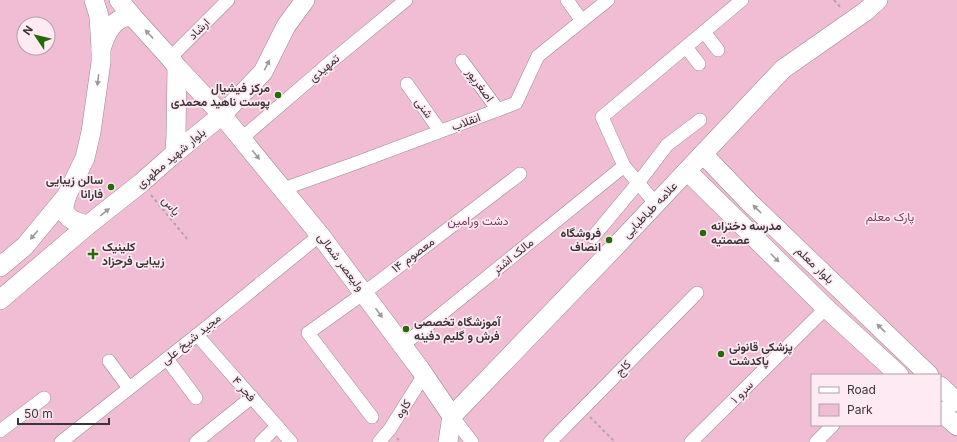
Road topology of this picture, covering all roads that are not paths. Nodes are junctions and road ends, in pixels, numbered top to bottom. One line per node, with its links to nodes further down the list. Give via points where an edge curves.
1 (94, 0): 14 (street, via 99,16)
2 (119, 0): 10 (street)
3 (228, 0): 17 (street, ارشاد)
4 (305, 0): 21 (street, بلوار شهید مطهری, one-way to 4, via 263,72 286,26)
5 (406, 0): 24 (street, تمهیدی)
6 (567, 0): 11 (street)
7 (608, 0): 11 (street, انقلاب)
8 (742, 0): 12 (street)
9 (878, 0): 26 (street, علامه طباطبایی, via 783,69)
10 (132, 16): 14 (street, via 122,19 110,29); 17 (street, one-way to 10)
11 (582, 21): 20 (street, انقلاب, via 538,56 516,103)
12 (704, 32): 13 (street); 15 (street)
13 (686, 47): 18 (street); 27 (street, via 602,117)
14 (101, 49): 32 (street, one-way to 32, via 95,105 85,158)
15 (718, 50)
16 (462, 61): 20 (street, اصغرپور)
17 (173, 62): 21 (street); 25 (street)
18 (699, 64)
19 (407, 84): 23 (street, شنی)
20 (498, 110): 23 (street, انقلاب)
21 (222, 115): 24 (street, ولیعصر شمالی); 25 (street, بلوار شهید مطهری)
22 (700, 120): 30 (street, via 667,145)
23 (440, 132): 31 (street, انقلاب)
24 (242, 138): 31 (street, ولیعصر شمالی, one-way to 31)
25 (175, 153): 35 (street, بلوار شهید مطهری, one-way to 25)
26 (702, 154): 28 (street, علامه طباطبایی); 41 (street, بلوار معلم, one-way to 26)
27 (624, 166): 30 (street); 46 (street, مالک اشتر)
28 (688, 171): 33 (street, علامه طباطبایی); 44 (street, بلوار معلم, one-way to 44)
29 (520, 174): 40 (street, ۱۴ معصوم)
30 (638, 183): 33 (street); 37 (street)
31 (282, 189): 36 (street, ولیعصر شمالی)
32 (67, 195): 34 (street); 35 (street, via 64,207 66,216)
33 (656, 204): 60 (street, علامه طباطبایی)
34 (47, 220): 38 (street, via 61,221 70,229); 39 (street, one-way to 39, via 25,246)
35 (88, 225): 38 (street, بلوار شهید مطهری)
36 (320, 235): 40 (street, ولیعصر شمالی); 45 (street, مجید شیخ علی)
37 (593, 237)
38 (66, 245): 43 (street, بلوار شهید مطهری)
39 (0, 267)
40 (364, 292): 46 (street, ولیعصر شمالی, one-way to 46); 61 (street, ۱۴ معصوم, via 308,333)
41 (843, 292): 44 (street); 47 (street, بلوار معلم, one-way to 41)
42 (696, 293): 74 (street, کاج)
43 (0, 300)
44 (826, 308): 50 (street, بلوار معلم); 66 (street, سرو ۱)
45 (197, 335): 48 (street, مجید شیخ علی); 55 (street, فجر ۴)
46 (402, 346): 52 (street, ولیعصر شمالی)
47 (904, 351): 50 (street); 51 (street, بلوار معلم)
48 (167, 359): 54 (street, مجید شیخ علی); 57 (street)
49 (109, 361): 54 (street)
50 (890, 372)
51 (928, 374)
52 (424, 375): 60 (street, ولیعصر شمالی); 71 (street, کاوه)
53 (941, 387): 58 (street)
54 (129, 388): 67 (street, مجید شیخ علی)
55 (252, 397): 62 (street, فجر ۴); 68 (street)
56 (44, 398): 65 (street)
57 (196, 398)
58 (957, 402)
59 (941, 412): 64 (street)
60 (452, 416): 72 (street); 73 (street)
61 (372, 417)
62 (277, 426): 69 (street); 70 (street, فجر ۴)
63 (831, 426): 75 (street)
64 (957, 426)
65 (0, 431)
66 (696, 440)
67 (61, 442)
68 (196, 442)
69 (261, 442)
70 (291, 442)
71 (379, 442)
72 (448, 442)
73 (472, 442)
74 (550, 442)
75 (816, 442)

